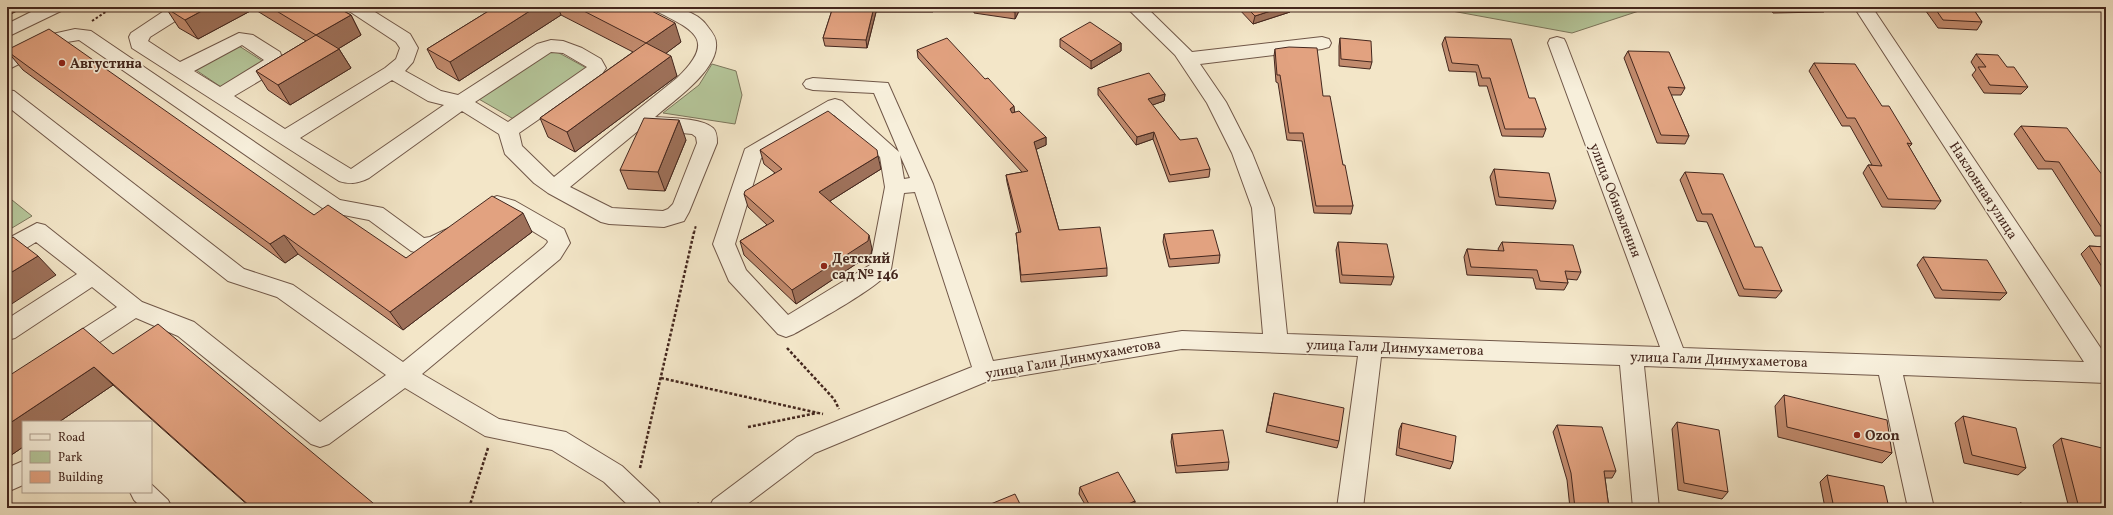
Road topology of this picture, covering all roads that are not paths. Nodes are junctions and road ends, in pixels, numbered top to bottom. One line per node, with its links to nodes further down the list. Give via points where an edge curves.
1 (55, 7): 7 (street)
2 (355, 7): 13 (street, via 403,38 409,48 404,62)
3 (662, 7): 18 (street, via 700,27 708,42 706,57 684,82)
4 (1135, 7): 10 (street)
5 (1863, 7): 37 (street, Наклонная улица)
6 (181, 10): 12 (street, via 138,37 140,44)
7 (7, 31)
8 (1322, 43): 10 (street)
9 (1557, 44): 33 (street, улица Обновления)
10 (1187, 58): 30 (street, via 1216,102 1242,153 1263,208)
11 (7, 64): 25 (street, via 61,36 73,33 84,35 335,207 375,212 427,247 437,244)
12 (180, 70): 16 (street); 16 (street, via 240,39 246,39 273,56 274,61 268,67)
13 (392, 72): 17 (street, via 435,96); 20 (street)
14 (813, 84): 21 (street, via 881,87)
15 (7, 96): 38 (street, via 236,275 285,291)
16 (220, 96): 20 (street)
17 (461, 102): 19 (street); 19 (street, via 552,44 561,45 594,63 597,68 593,73); 20 (street, via 353,177 346,176)
18 (634, 121): 23 (street); 23 (street, via 696,128 706,133 707,143 682,207 676,215 664,219 609,216)
19 (508, 131): 23 (street, via 512,149)
20 (285, 138)
21 (923, 184): 22 (street); 36 (street)
22 (895, 187): 22 (street, via 880,268 867,279 786,328 737,275 724,244 752,154 836,106 890,154)
23 (555, 188)
24 (480, 213): 38 (street, via 498,204 508,206 556,235 560,243 552,253)
25 (462, 226)
26 (7, 249): 27 (street, via 37,231)
27 (93, 275): 28 (street); 29 (street)
28 (134, 308): 34 (street); 38 (street, via 186,329 320,436)
29 (7, 331)
30 (1276, 343): 31 (street, улица Гали Динмухаметова); 36 (street, улица Гали Динмухаметова, via 1182,340)
31 (1371, 346): 32 (street, улица Гали Динмухаметова); 45 (street)
32 (1631, 356): 33 (street, улица Гали Динмухаметова); 46 (street)
33 (1675, 357): 35 (street, улица Гали Динмухаметова)
34 (47, 364)
35 (1889, 365): 37 (street, улица Гали Динмухаметова); 47 (street)
36 (985, 372): 44 (street, улица Гали Динмухаметова, via 806,445)
37 (2105, 373)
38 (404, 375): 42 (street, via 494,429 557,440 613,474)
39 (22, 473): 40 (street)
40 (7, 481)
41 (143, 493): 43 (street)
42 (641, 500)
43 (159, 508)
44 (722, 508)
45 (1350, 508)
46 (1646, 508)
47 (1921, 508)

